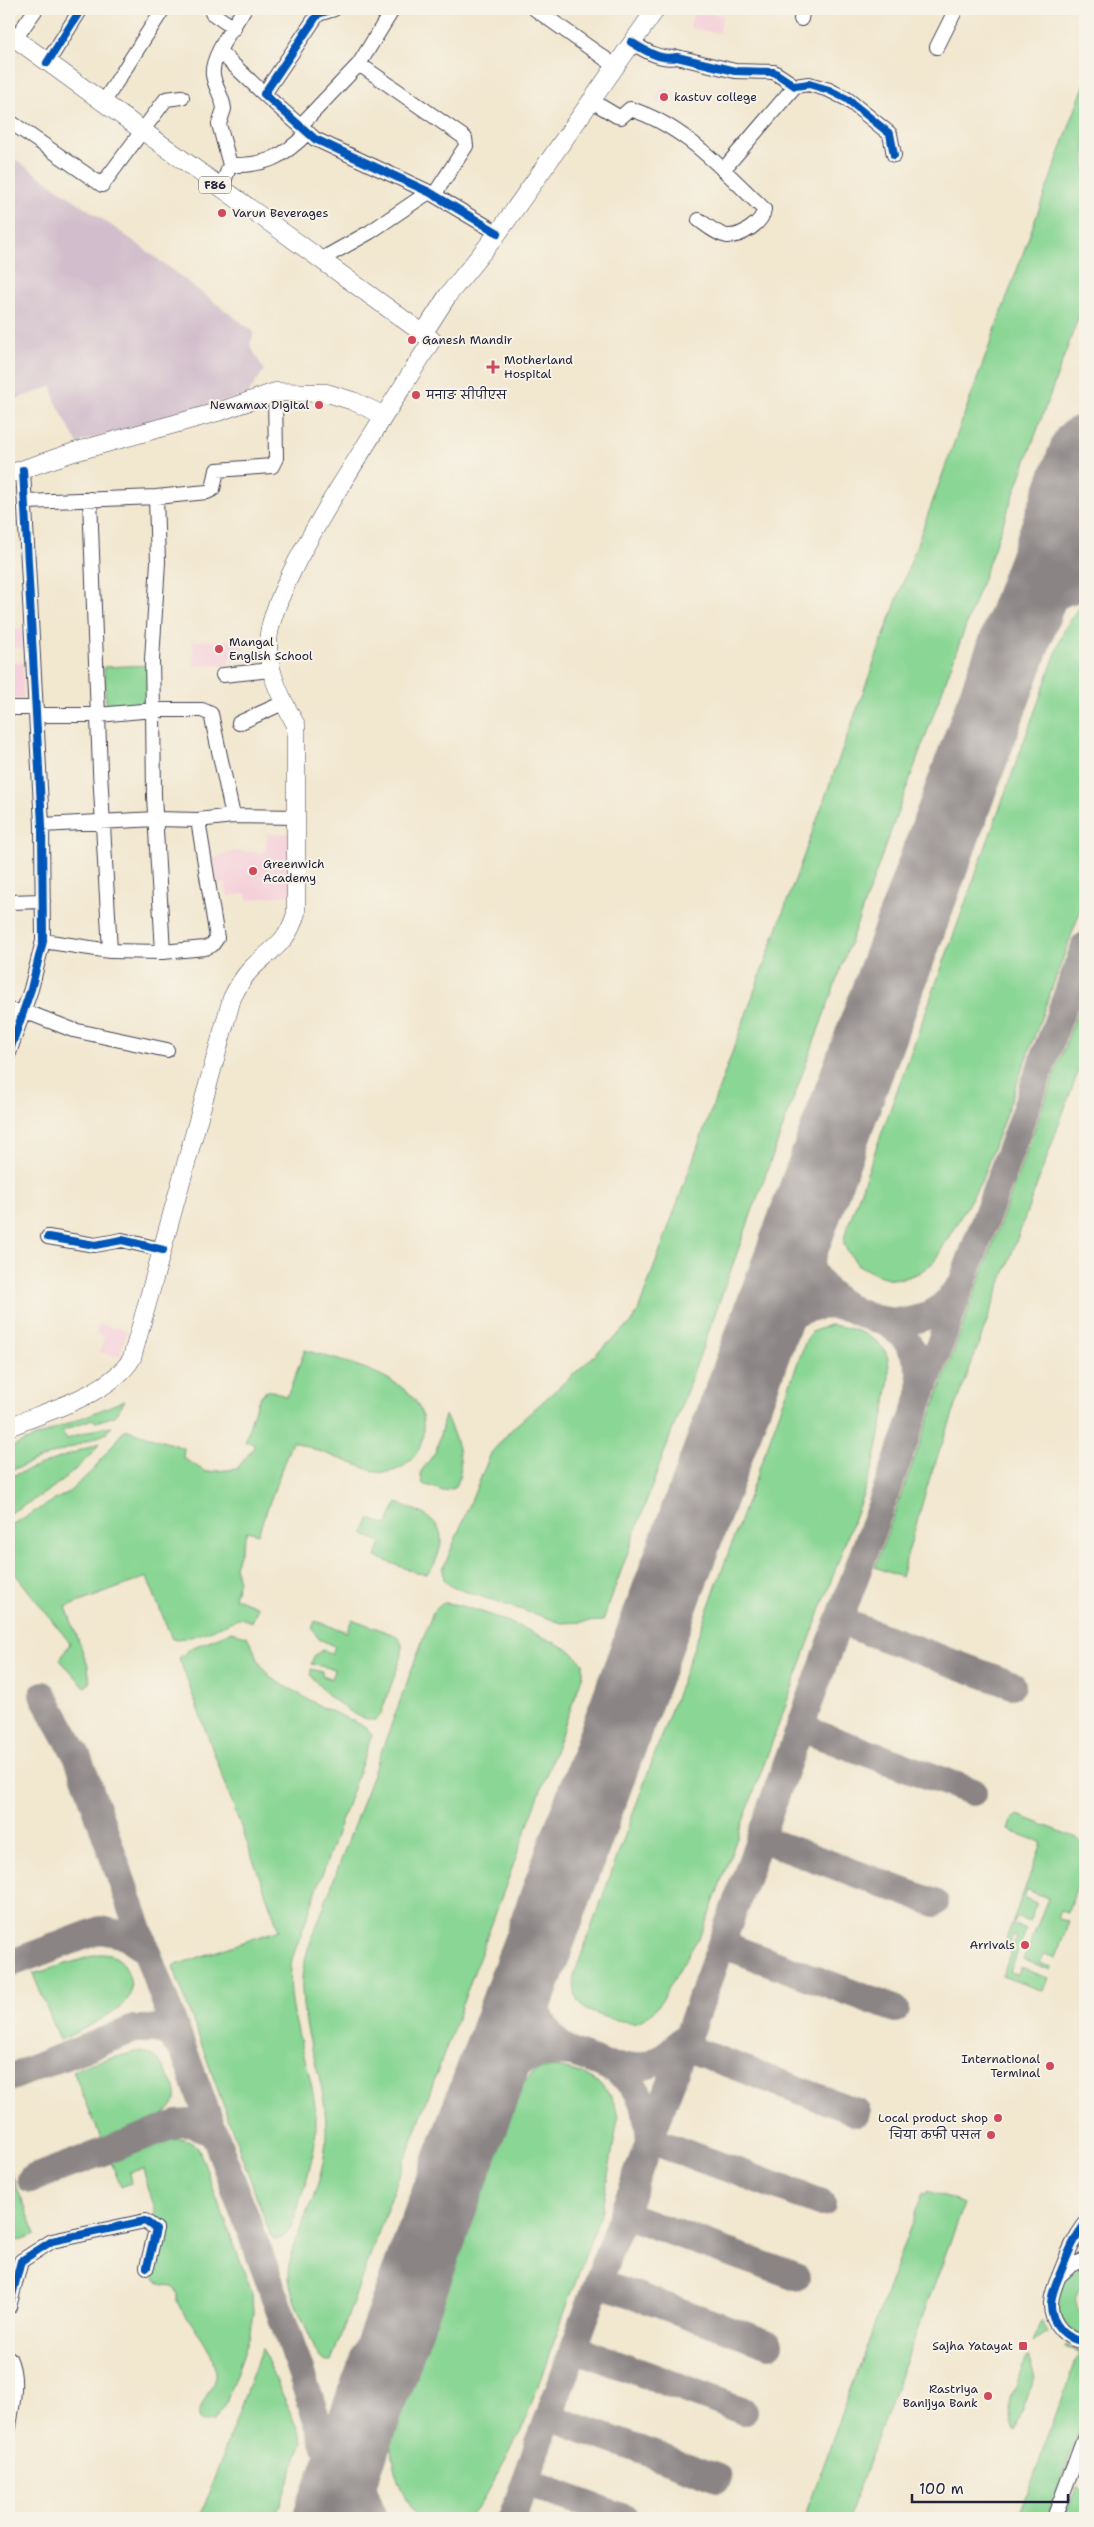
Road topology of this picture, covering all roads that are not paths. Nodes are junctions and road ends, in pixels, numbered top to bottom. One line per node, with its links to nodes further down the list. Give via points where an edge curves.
1 (36, 9): 14 (street)
2 (81, 9): 18 (street)
3 (163, 9): 25 (street)
4 (244, 9): 13 (street)
5 (334, 9): 10 (street)
6 (393, 9): 19 (street)
7 (535, 9): 12 (street)
8 (656, 9): 15 (main road)
9 (956, 9): 16 (street)
10 (318, 11): 22 (street)
11 (212, 13): 13 (street)
12 (553, 14): 20 (street)
13 (234, 28): 17 (street)
14 (12, 37): 18 (main road, F86)
15 (631, 42): 20 (main road); 21 (street, via 665,57 735,71 774,72)
16 (937, 47)
17 (220, 52): 22 (street); 30 (street, via 212,73 224,104 219,124)
18 (47, 63): 25 (main road, F86)
19 (359, 64): 27 (street); 33 (street, via 466,138 466,146)
20 (614, 65): 24 (main road)
21 (795, 86): 29 (street, via 808,84 847,99 890,134); 31 (street)
22 (264, 94): 27 (street)
23 (182, 97): 28 (street, via 166,99)
24 (590, 100): 31 (street, via 621,117 630,109 648,114 678,131); 35 (main road)
25 (103, 103): 28 (main road, F86)
26 (9, 121): 28 (street, via 102,186)
27 (305, 128): 30 (street, via 291,150 282,156 245,165); 33 (street, via 315,139)
28 (142, 132): 32 (main road, F86)
29 (894, 155)
30 (230, 164): 32 (street)
31 (723, 170): 34 (street, via 764,209 764,214 755,225 728,236)
32 (221, 189): 36 (main road, F86)
33 (431, 194): 35 (street); 36 (street)
34 (699, 220)
35 (498, 232): 37 (main road, via 448,295)
36 (320, 260): 37 (main road, F86)
37 (423, 334): 39 (main road, via 432,340)
38 (275, 392): 39 (main road, via 307,391 340,396); 40 (main road, via 222,411 74,452); 41 (street, via 276,458 272,466 217,470 213,489 207,492)
39 (383, 415): 44 (main road, via 296,563 270,629)
40 (16, 472): 43 (street)
41 (156, 497): 42 (street); 49 (street, via 158,562)
42 (90, 499): 43 (street); 50 (street)
43 (26, 502): 48 (street)
44 (271, 670): 45 (street); 46 (main road)
45 (223, 675)
46 (283, 703): 51 (street); 53 (main road, via 296,725)
47 (9, 708): 48 (street)
48 (37, 710): 50 (street, via 42,716); 57 (street)
49 (153, 710): 50 (street); 52 (street, via 202,710 211,714); 54 (street)
50 (98, 714): 56 (street)
51 (239, 723)
52 (234, 816): 53 (street); 55 (street)
53 (297, 817): 68 (main road, via 296,913 292,929 282,943 250,969 232,998)
54 (156, 819): 55 (street); 56 (street); 62 (street)
55 (198, 820): 62 (street, via 217,938 205,948)
56 (104, 821): 57 (street); 61 (street)
57 (42, 825): 58 (street)
58 (43, 901): 59 (street); 60 (street)
59 (9, 902)
60 (43, 940): 61 (street); 64 (street)
61 (110, 951): 62 (street)
62 (163, 952)
63 (9, 1011): 64 (street)
64 (24, 1011): 65 (street, via 73,1030); 66 (street)
65 (167, 1050)
66 (9, 1053)
67 (48, 1237): 68 (street, via 95,1245 122,1240)
68 (163, 1250): 69 (main road, via 137,1343 125,1369 107,1384)
69 (9, 1428)
70 (1085, 2224): 73 (street, via 1074,2238)
71 (1085, 2260): 73 (street, via 1071,2265)
72 (147, 2267): 74 (street, via 156,2229 145,2221 52,2241 20,2261)
73 (1058, 2277): 75 (street, via 1051,2295 1053,2317 1064,2333)
74 (9, 2307)
75 (1084, 2343)
76 (9, 2358): 77 (street, via 13,2366 14,2390)
77 (9, 2427)
78 (1085, 2435): 79 (street)
79 (1054, 2518)

